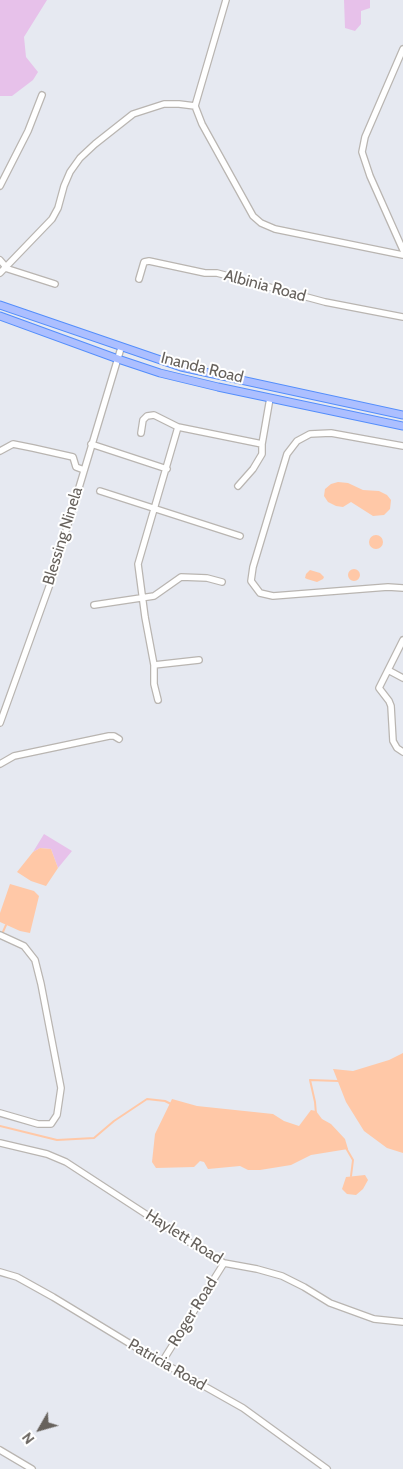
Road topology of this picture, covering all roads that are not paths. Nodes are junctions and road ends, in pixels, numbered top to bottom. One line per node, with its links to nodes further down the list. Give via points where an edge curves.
1 (226, 0): 4 (street)
2 (403, 49): 6 (street, via 365,136 362,152)
3 (42, 95): 5 (street)
4 (195, 106): 7 (street, via 246,204 261,224); 9 (street, via 164,104 133,114 95,144 70,172 52,219)
5 (0, 186)
6 (403, 250)
7 (403, 255)
8 (0, 260): 9 (street)
9 (6, 267): 10 (street); 12 (street)
10 (0, 273)
11 (139, 279): 16 (street, Albinia Road, via 144,262 149,261 217,273 325,302)
12 (55, 284)
13 (0, 305): 14 (main road, Inanda Road)
14 (28, 315): 17 (main road, via 27,321); 18 (main road, Inanda Road)
15 (0, 316): 17 (main road, Inanda Road)
16 (403, 317)
17 (46, 332): 19 (main road, Inanda Road)
18 (121, 348): 19 (street, Blessing Ninela); 20 (main road, Inanda Road)
19 (118, 360): 21 (main road, Inanda Road); 27 (street, Blessing Ninela)
20 (181, 367): 21 (main road); 23 (main road, Inanda Road)
21 (182, 379): 22 (main road, Inanda Road)
22 (270, 398): 24 (main road, Inanda Road); 28 (street)
23 (403, 415)
24 (403, 426)
25 (178, 427): 26 (street, via 151,415 143,420); 28 (street); 31 (street)
26 (141, 433)
27 (91, 444): 31 (street); 32 (street, Blessing Ninela)
28 (262, 444): 33 (street, via 262,454)
29 (403, 446): 38 (street, via 331,433 310,434 297,441 287,454 251,581 260,593 273,596)
30 (0, 451): 32 (street, via 15,444 40,449 73,458 76,467)
31 (167, 469): 35 (street)
32 (84, 470): 47 (street, Blessing Ninela, via 50,584)
33 (238, 486)
34 (100, 491): 35 (street)
35 (153, 509): 36 (street); 39 (street, via 138,564)
36 (240, 536)
37 (222, 582): 39 (street, via 181,577 154,596)
38 (403, 588)
39 (142, 597): 40 (street); 43 (street)
40 (94, 605)
41 (403, 640): 44 (street)
42 (199, 660): 43 (street)
43 (154, 666): 46 (street)
44 (388, 670): 45 (street); 49 (street, via 379,688 391,706 393,741)
45 (403, 678)
46 (158, 700)
47 (0, 723)
48 (119, 739): 50 (street, via 109,736 14,756)
49 (403, 752)
50 (0, 764)
51 (2, 935): 52 (street, via 24,946 35,960 61,1088 57,1114 51,1124 38,1124)
52 (0, 1114)
53 (0, 1143): 54 (street, Haylett Road, via 66,1162)
54 (224, 1263): 56 (street, Haylett Road, via 282,1276 330,1303 366,1317); 57 (street, Roger Road)
55 (0, 1272): 57 (street, Patricia Road, via 53,1296)
56 (403, 1322)
57 (162, 1362): 60 (street, Patricia Road, via 243,1408)
58 (0, 1450): 59 (street)
59 (32, 1469)
60 (327, 1469)

